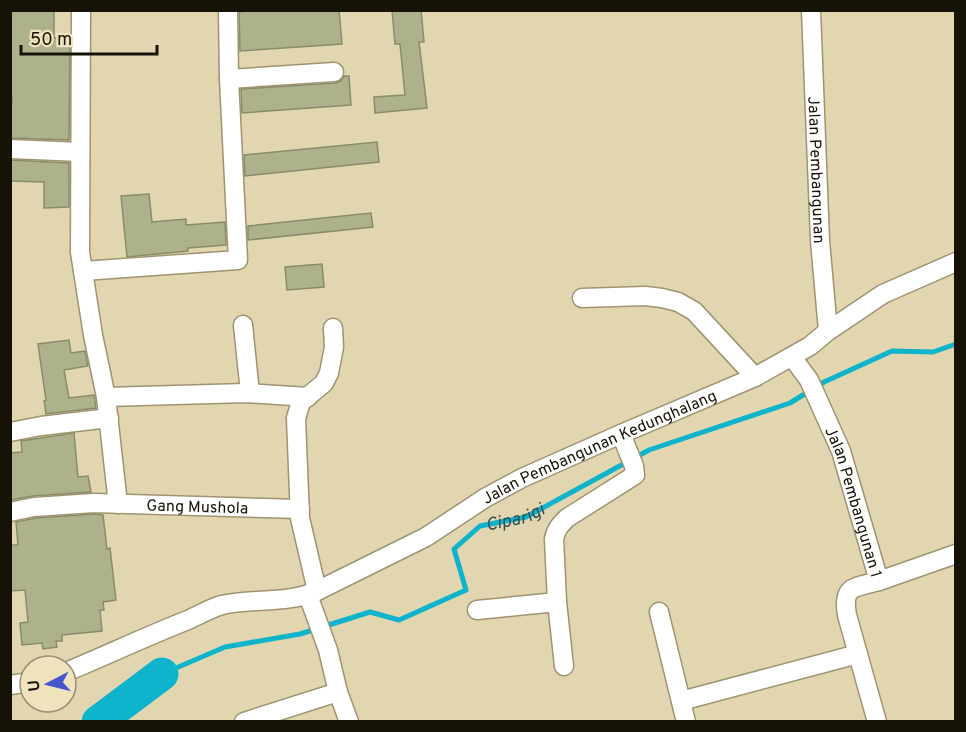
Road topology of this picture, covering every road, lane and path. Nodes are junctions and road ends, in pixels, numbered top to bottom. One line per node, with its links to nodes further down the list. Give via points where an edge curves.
1 (81, 10): 7 (street)
2 (228, 10): 5 (street)
3 (811, 10): 13 (street, Jalan Pembangunan, via 820,241)
4 (334, 72): 5 (street)
5 (229, 79): 9 (street, via 238,260)
6 (10, 149): 7 (street)
7 (80, 152): 9 (street)
8 (956, 262): 13 (street, Jalan Pembangunan Kedunghalang, via 883,294)
9 (83, 271): 17 (street)
10 (582, 298): 15 (street, via 645,296 678,302 694,311)
11 (243, 325): 16 (street)
12 (333, 328): 18 (street, via 329,373)
13 (828, 331): 14 (street, Jalan Pembangunan Kedunghalang)
14 (792, 357): 15 (street, Jalan Pembangunan Kedunghalang); 26 (street, Jalan Pembangunan 1, via 809,380 841,451)
15 (755, 377): 21 (street, Jalan Pembangunan Kedunghalang)
16 (250, 393): 17 (street); 18 (street)
17 (106, 397): 19 (street)
18 (308, 397): 23 (street, via 301,402 296,418)
19 (108, 418): 20 (street); 22 (street)
20 (10, 432)
21 (622, 439): 27 (street, Jalan Pembangunan Kedunghalang, via 522,478 426,537); 28 (street, via 635,475 558,526 554,539)
22 (118, 504): 23 (street, Gang Mushola); 24 (street, Gang Mushola, via 34,507)
23 (300, 509): 27 (street)
24 (10, 512)
25 (956, 554): 26 (street)
26 (879, 581): 31 (street, Jalan Pembangunan 1, via 850,590 846,596)
27 (313, 597): 33 (street, Jalan Pembangunan Kedunghalang, via 220,606); 34 (street)
28 (557, 602): 29 (street); 32 (street)
29 (477, 610)
30 (659, 612): 35 (street)
31 (858, 654): 35 (street); 39 (street, Jalan Pembangunan 1)
32 (564, 666)
33 (78, 667)
34 (338, 692): 36 (street); 37 (street)
35 (681, 701): 38 (street)
36 (244, 722)
37 (349, 722)
38 (686, 722)
39 (877, 722)

